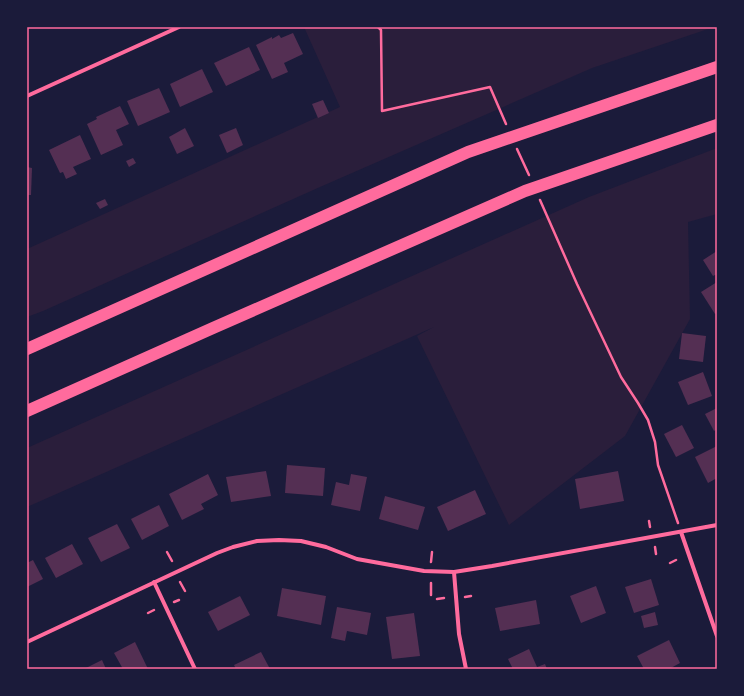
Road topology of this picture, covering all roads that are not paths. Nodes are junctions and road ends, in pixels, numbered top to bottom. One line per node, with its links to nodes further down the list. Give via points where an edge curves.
1 (179, 27): 3 (street)
2 (717, 66): 5 (highway, via 468,152)
3 (27, 96)
4 (717, 125): 6 (highway, via 525,191)
5 (27, 349)
6 (27, 411)
7 (717, 525): 8 (street)
8 (681, 532): 9 (street); 11 (street)
9 (454, 572): 10 (street, via 424,572 357,558 326,546 279,540 257,541 233,547); 14 (street, via 459,634)
10 (154, 582): 12 (street); 13 (street)
11 (717, 636)
12 (27, 642)
13 (195, 669)
14 (466, 669)

